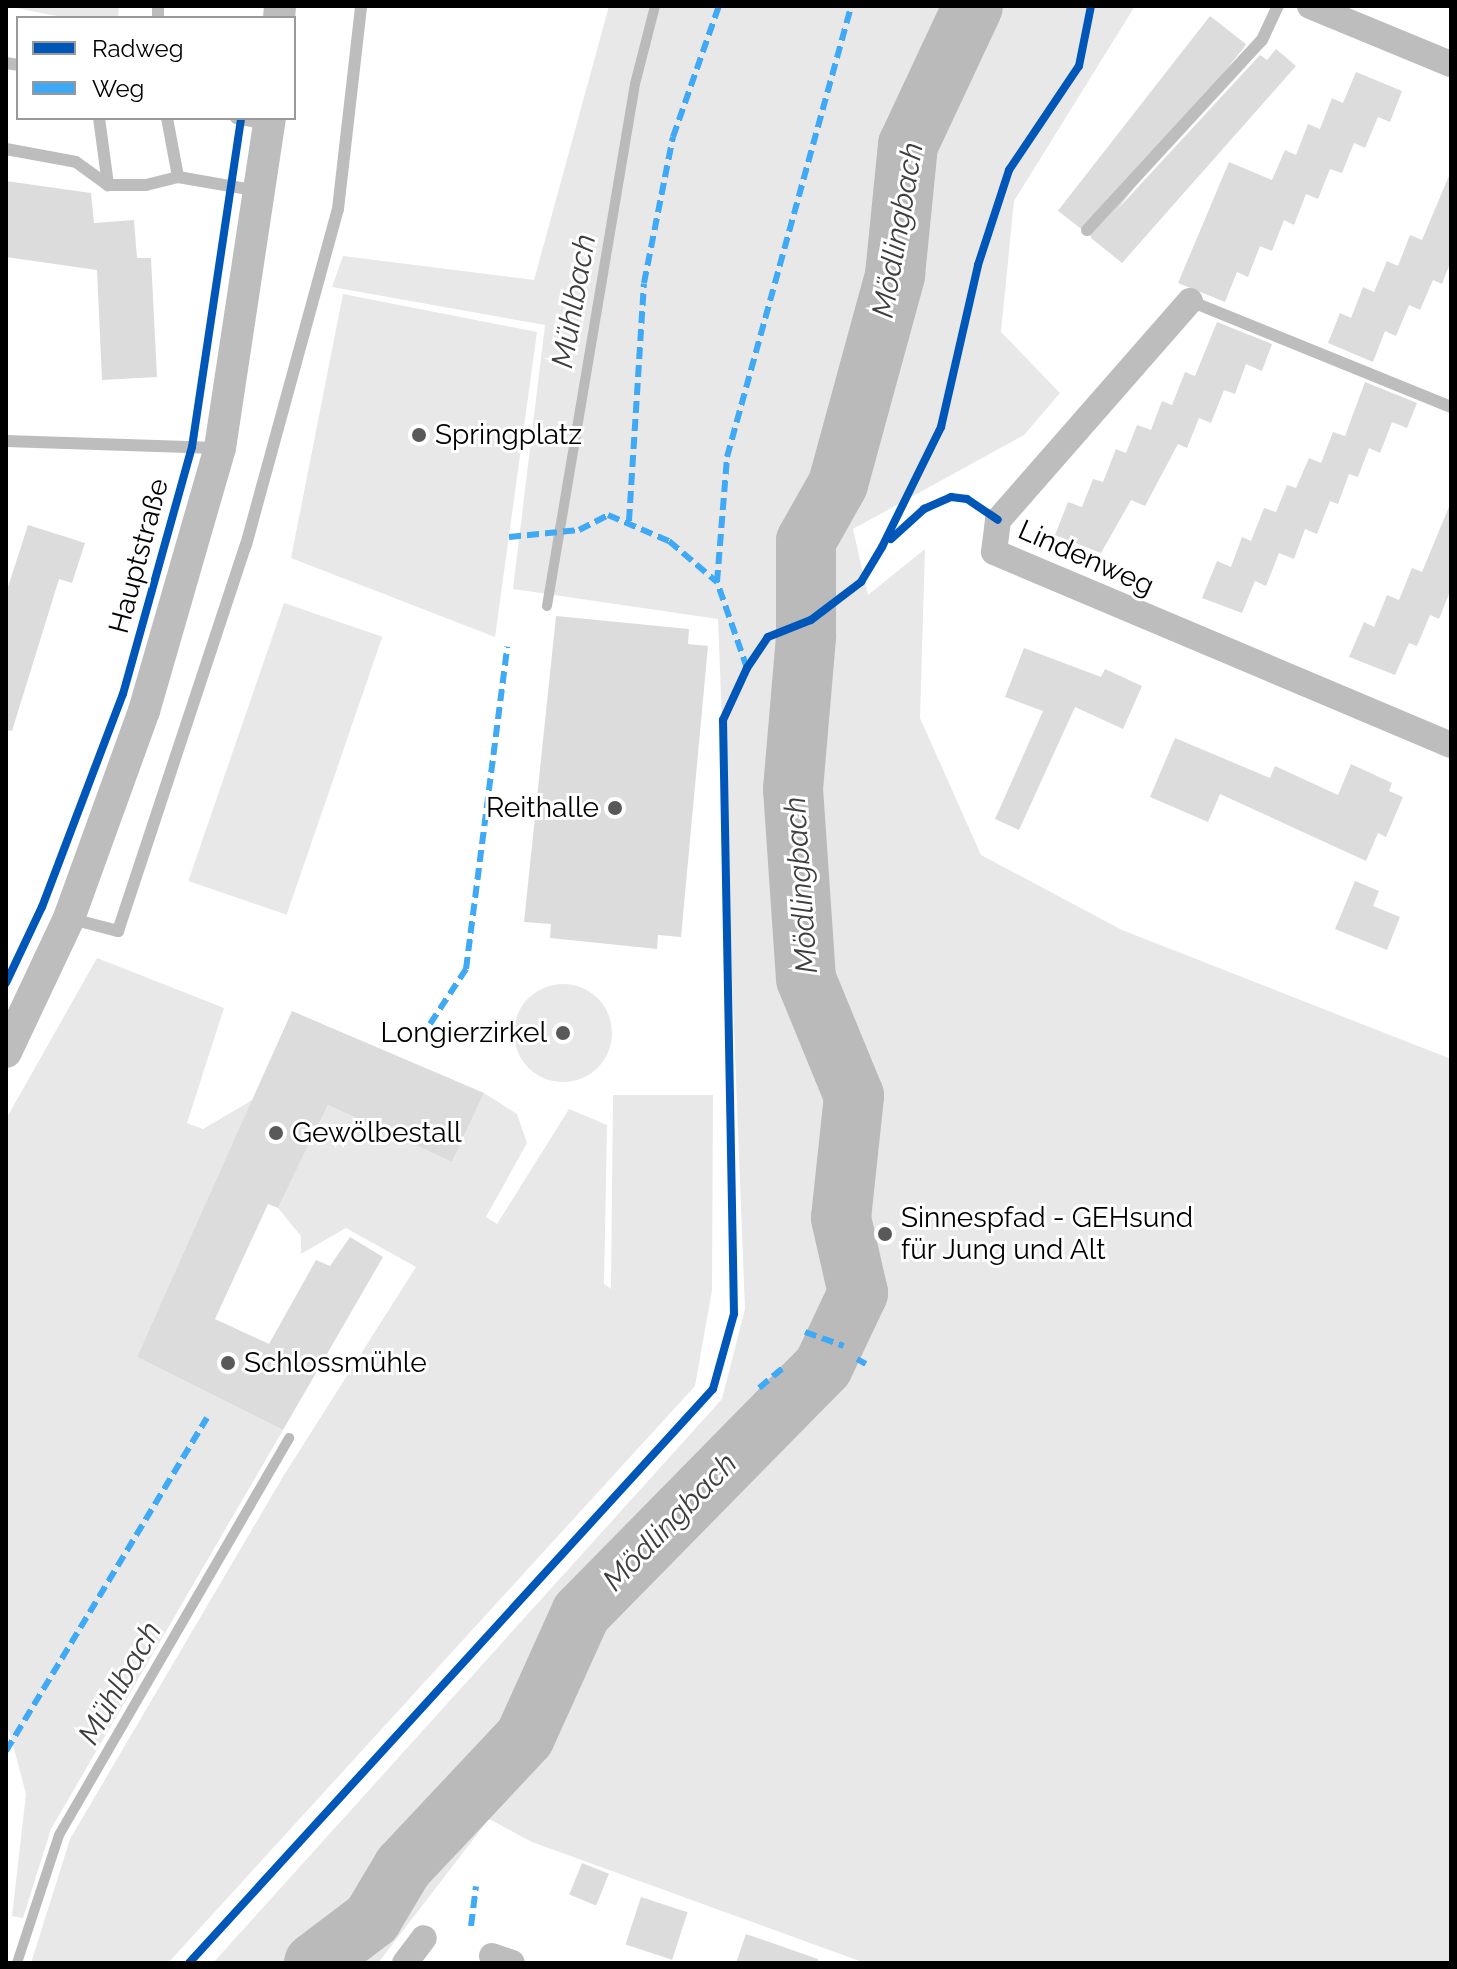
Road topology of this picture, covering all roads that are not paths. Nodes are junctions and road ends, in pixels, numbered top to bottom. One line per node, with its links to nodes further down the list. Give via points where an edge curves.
1 (361, 6): 18 (lane, via 338,209 246,545 118,931)
2 (1278, 6): 12 (lane, via 1262,40)
3 (1310, 6): 4 (street)
4 (1451, 64)
5 (99, 120): 10 (lane)
6 (167, 120): 9 (lane)
7 (270, 121): 11 (street, Hauptstraße)
8 (6, 149): 10 (lane, via 76,162)
9 (178, 177): 10 (lane, via 146,185); 11 (lane)
10 (108, 185)
11 (260, 191): 16 (street, Hauptstraße)
12 (1087, 230)
13 (1190, 301): 14 (lane); 17 (street, Lindenweg, via 998,520 994,552)
14 (1451, 407)
15 (6, 441): 16 (lane)
16 (220, 448): 18 (street, Hauptstraße, via 144,711)
17 (1451, 745)
18 (69, 918): 19 (street, Hauptstraße)
19 (6, 1052)
20 (424, 1938): 21 (street)
21 (405, 1963)

